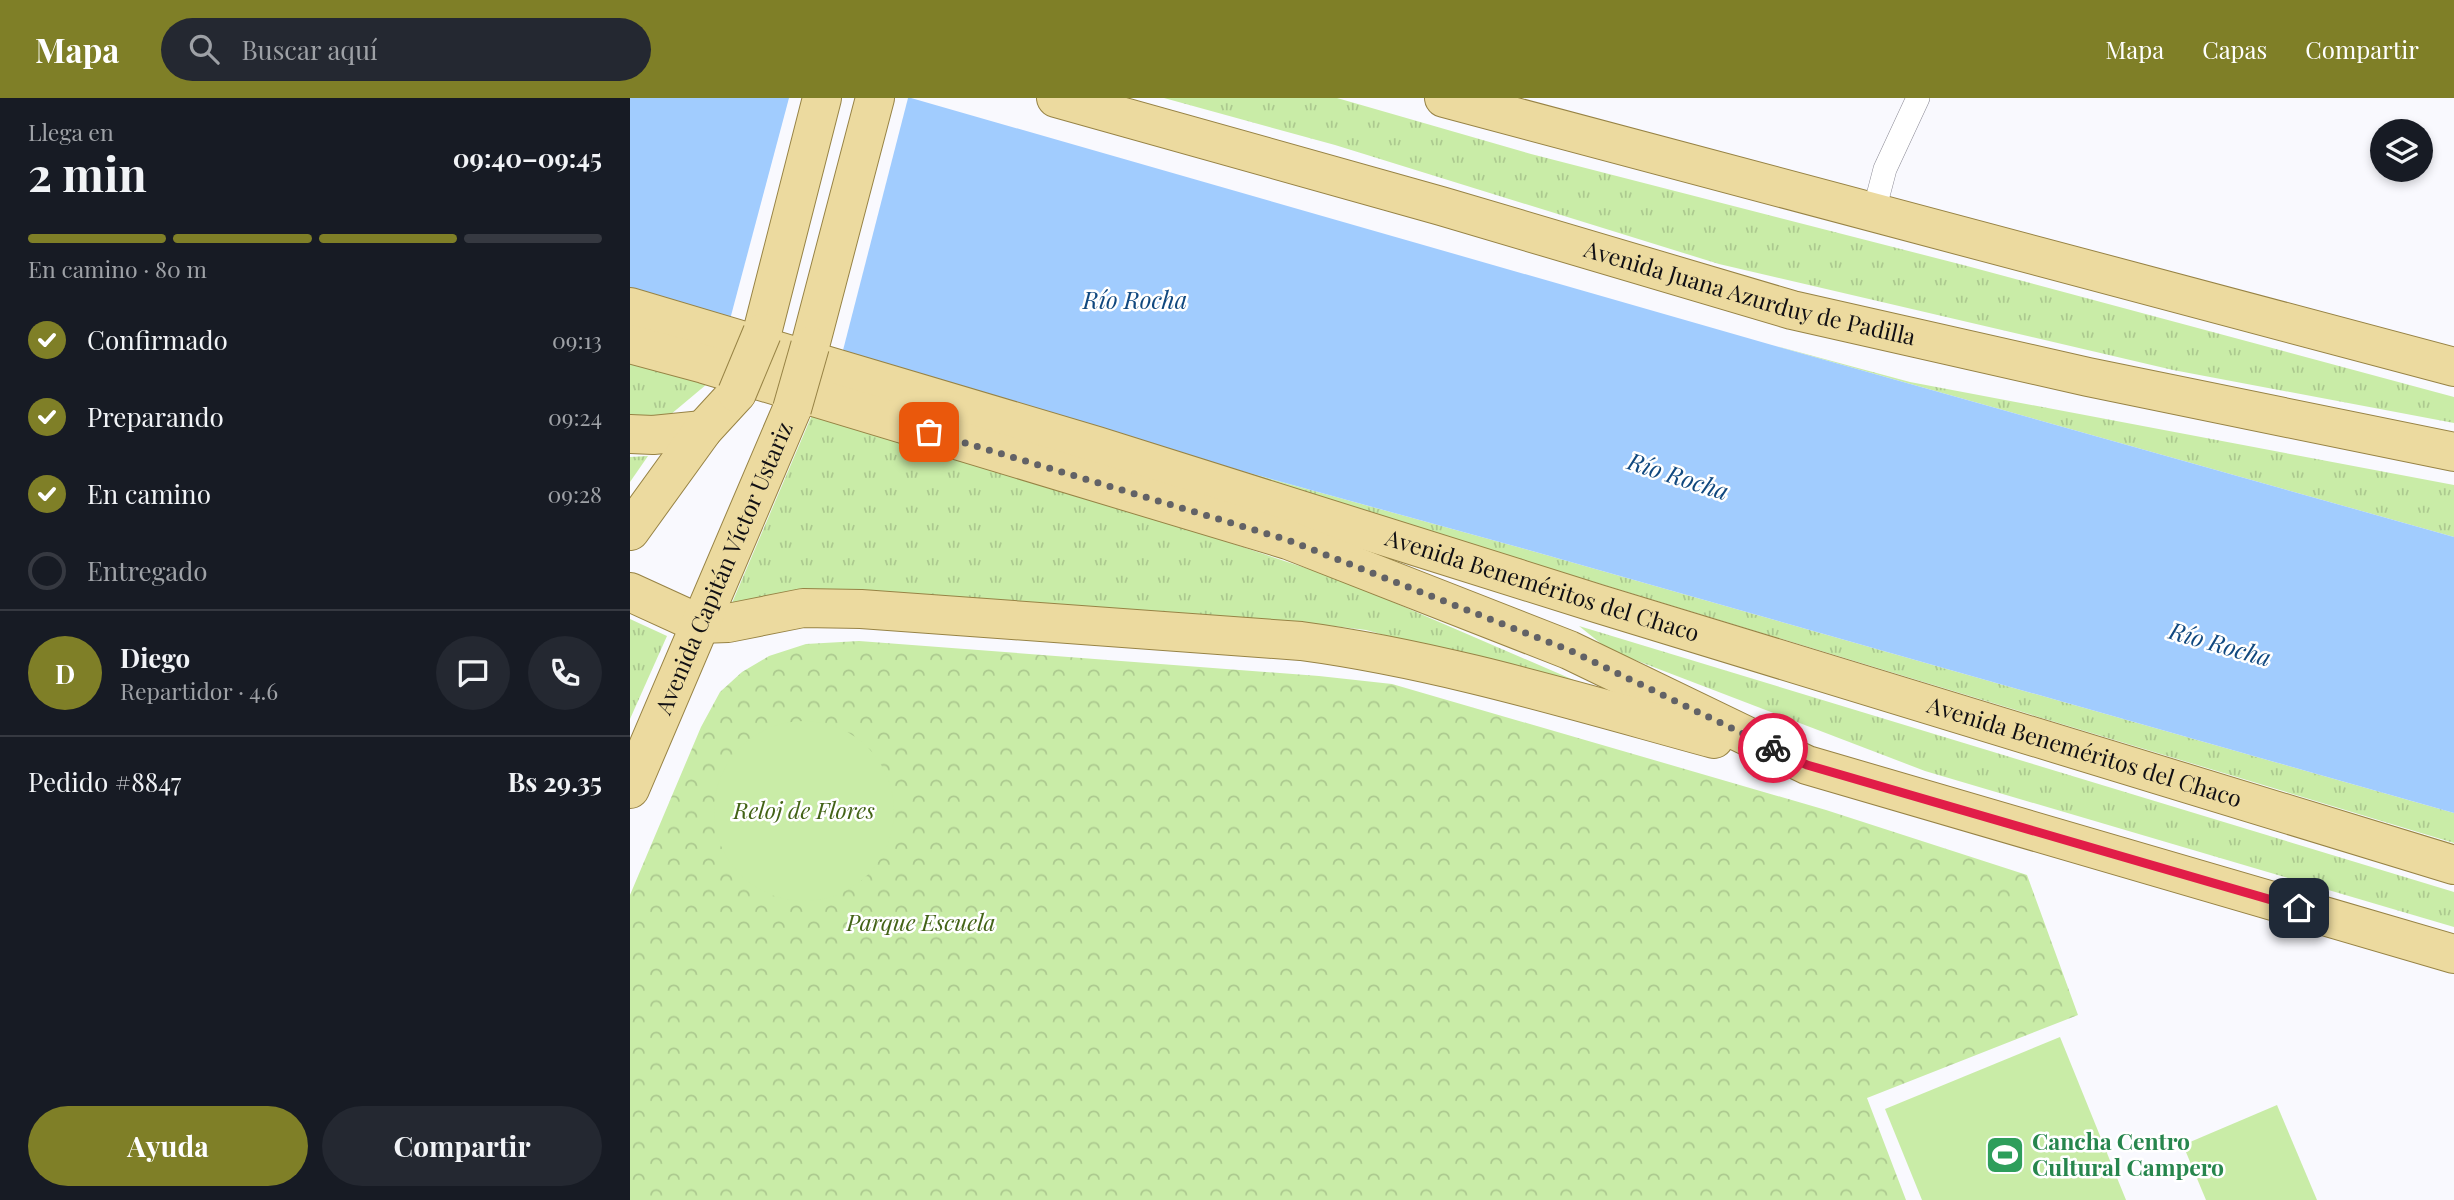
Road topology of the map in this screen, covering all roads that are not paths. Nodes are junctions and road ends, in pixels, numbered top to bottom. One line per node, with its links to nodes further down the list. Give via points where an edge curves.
1 (822, 98): 10 (main road, bridge, via 762,333 737,393)
2 (875, 98): 15 (main road, Avenida Capitán Víctor Ustariz, bridge, via 792,409)
3 (1056, 98): 12 (main road, Avenida Juana Azurduy de Padilla, via 1791,310)
4 (1444, 98): 6 (main road)
5 (1919, 98): 6 (lane, via 1885,169)
6 (1874, 211): 9 (main road)
7 (630, 307): 18 (main road, Avenida Beneméritos del Chaco, via 1084,442)
8 (630, 344): 16 (main road, Avenida Beneméritos del Chaco, via 1288,540 1569,650)
9 (2454, 368)
10 (703, 430): 11 (main road); 13 (main road)
11 (630, 435)
12 (2454, 452)
13 (630, 531)
14 (630, 592): 15 (main road)
15 (700, 624): 16 (main road, via 803,608 861,609 1301,640 1449,667); 17 (main road, Avenida Capitán Víctor Ustariz)
16 (1807, 765): 19 (main road, Avenida Beneméritos del Chaco)
17 (630, 789)
18 (2454, 865)
19 (2454, 954)

